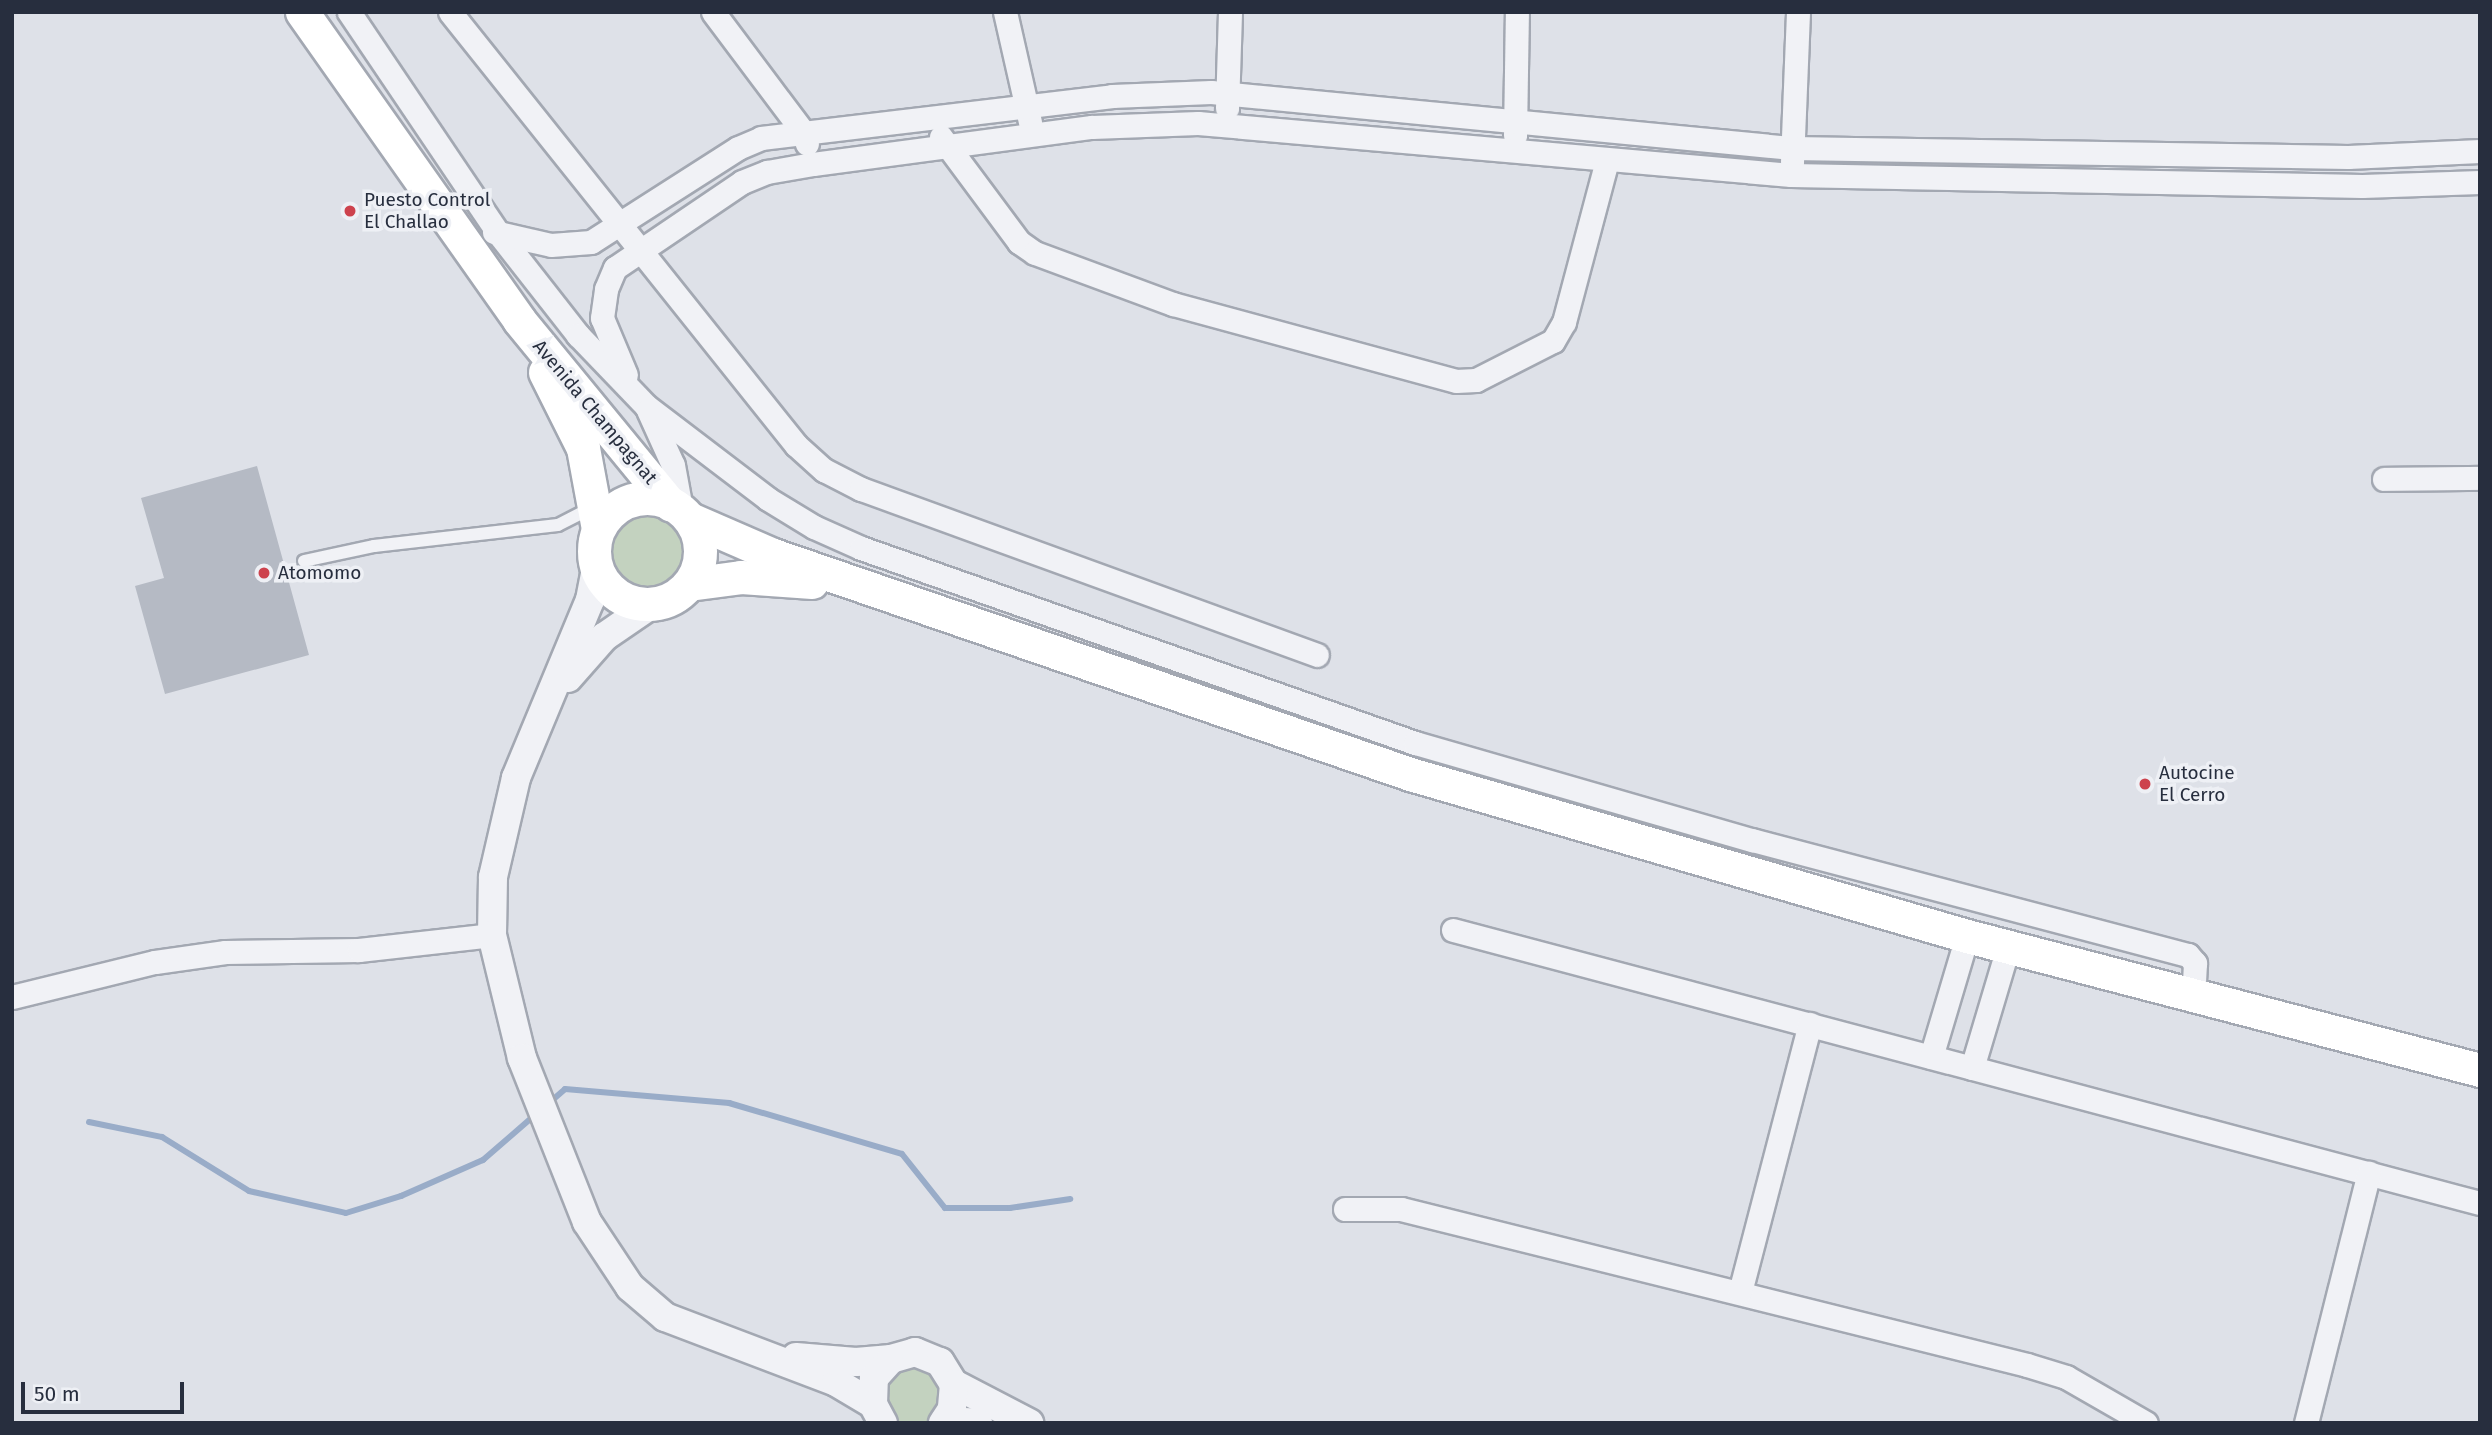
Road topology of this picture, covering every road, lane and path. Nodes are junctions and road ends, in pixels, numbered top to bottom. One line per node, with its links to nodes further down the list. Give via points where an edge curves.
1 (302, 12): 24 (main road, Avenida Champagnat)
2 (349, 12): 26 (street)
3 (450, 12): 25 (street)
4 (713, 12): 14 (street)
5 (1005, 12): 10 (street)
6 (1230, 12): 9 (street)
7 (1517, 12): 12 (street)
8 (1798, 12): 17 (street)
9 (1227, 93): 10 (street, via 1112,96); 12 (street); 13 (street)
10 (1025, 107): 11 (street); 15 (street)
11 (934, 118): 14 (street); 16 (street)
12 (1516, 122): 17 (street); 19 (street)
13 (1226, 125): 15 (street, via 1149,122); 19 (street)
14 (804, 133): 21 (street); 25 (street, via 761,138 738,148)
15 (1034, 135): 16 (street)
16 (945, 148): 20 (street, via 1019,242 1035,253 1173,304 1456,381 1476,380 1553,341 1564,322); 21 (street)
17 (1792, 148): 18 (street, via 2348,157); 22 (street)
18 (2480, 151)
19 (1515, 152): 20 (street)
20 (1607, 160): 22 (street)
21 (813, 164): 27 (street, via 767,172 742,182)
22 (1791, 175): 23 (street, via 2362,186)
23 (2480, 181)
24 (453, 222): 26 (street); 28 (main road, Avenida Champagnat)
25 (620, 223): 26 (street, via 591,242 570,247); 27 (street)
26 (498, 233): 29 (street, via 578,335)
27 (642, 250): 29 (street, via 615,268 602,318 620,364); 39 (street, via 796,445 824,470 861,489)
28 (519, 320): 32 (main road, Avenida Champagnat); 33 (main road, Avenida Champagnat, via 583,448)
29 (646, 406): 32 (street, via 673,465); 41 (street, via 768,499 838,537)
30 (2480, 478): 31 (street)
31 (2384, 479)
32 (681, 511): 33 (main road, via 655,498 628,500 605,517); 36 (main road, via 700,545 698,566); 37 (main road, via 773,555)
33 (596, 517): 34 (lane, via 374,546); 35 (main road)
34 (304, 561)
35 (596, 569): 38 (main road, via 603,582 625,600); 40 (street, via 590,600)
36 (689, 584): 37 (main road, via 769,577); 38 (main road, via 666,601)
37 (881, 591): 41 (main road)
38 (652, 604): 40 (street, via 604,637)
39 (1317, 655)
40 (548, 705): 48 (street, via 528,745 503,821 493,877)
41 (1326, 730): 42 (main road)
42 (1412, 759): 43 (street); 44 (main road)
43 (1606, 799): 44 (street); 45 (street)
44 (1600, 832): 46 (main road)
45 (1752, 840): 46 (street); 51 (street, via 2188,955 2195,963)
46 (1744, 874): 49 (main road)
47 (1453, 930): 53 (street)
48 (492, 935): 52 (street, via 359,950 225,952 155,962); 61 (street, via 522,1058 573,1190 611,1264 665,1317)
49 (1966, 936): 50 (main road); 54 (street)
50 (2008, 947): 51 (main road); 55 (street)
51 (2193, 996): 56 (main road)
52 (12, 997)
53 (1810, 1024): 54 (street); 60 (street)
54 (1931, 1057): 55 (street)
55 (1972, 1068): 57 (street)
56 (2480, 1070)
57 (2369, 1174): 58 (street); 69 (street)
58 (2480, 1203)
59 (1345, 1209): 60 (street, via 1401,1209)
60 (1741, 1292): 68 (street, via 2066,1377)
61 (762, 1353): 62 (street, via 856,1362); 64 (street, via 836,1382)
62 (891, 1359): 63 (street, via 915,1352 929,1355 940,1362); 64 (street, via 874,1378)
63 (954, 1384): 65 (street, via 952,1409); 67 (street)
64 (878, 1414)
65 (944, 1422): 66 (street)
66 (978, 1423)
67 (1029, 1423)
68 (2146, 1423)
69 (2306, 1423)

